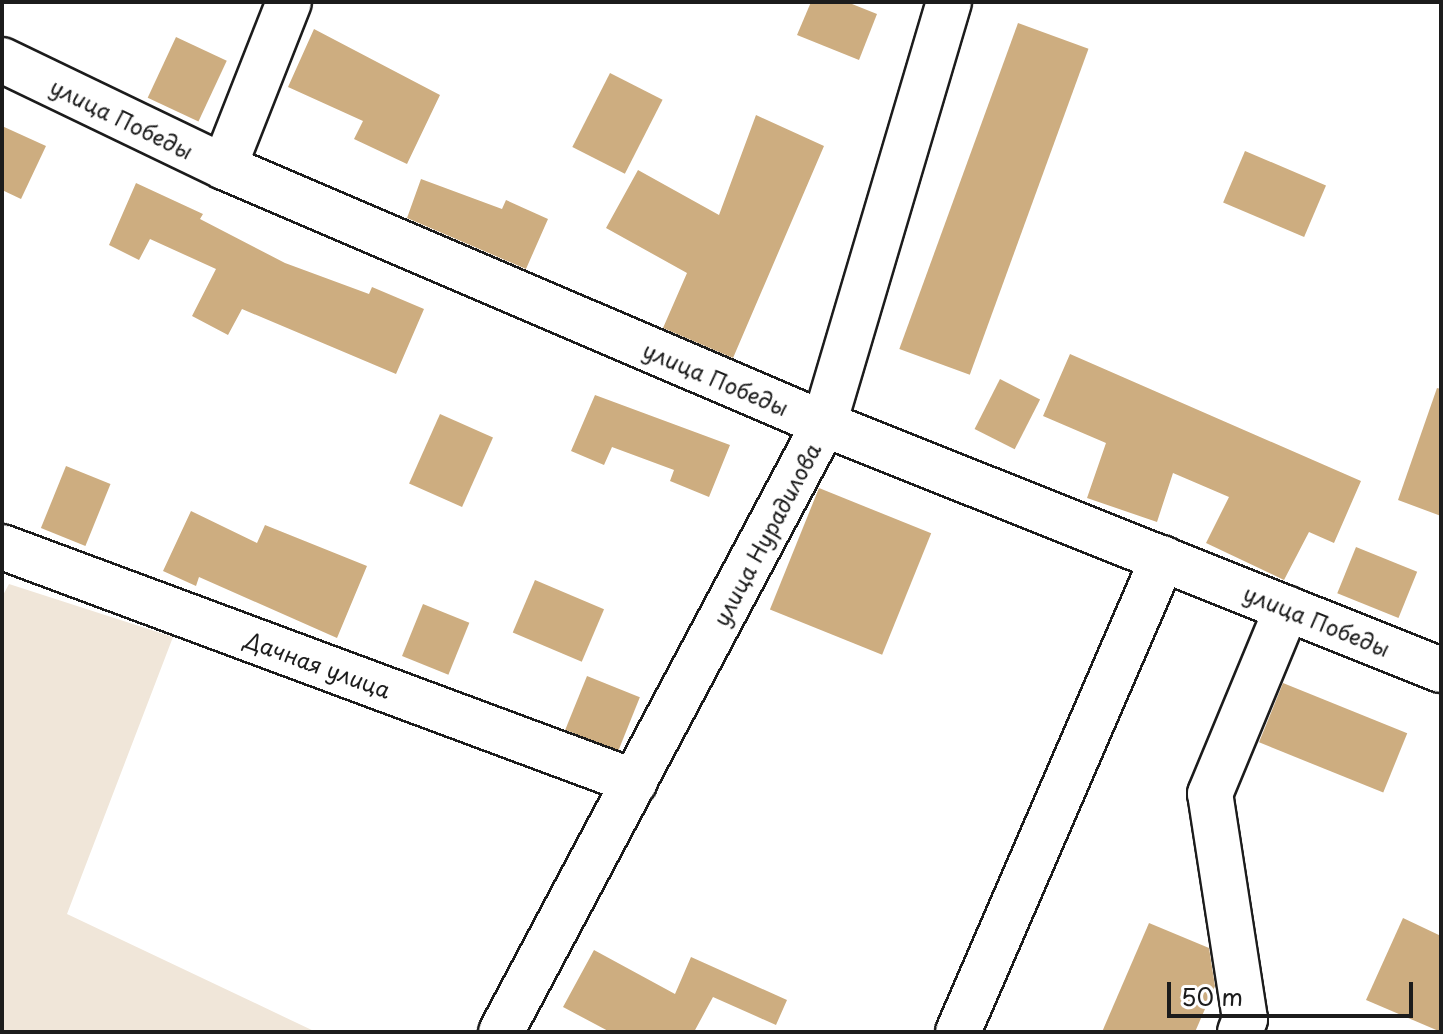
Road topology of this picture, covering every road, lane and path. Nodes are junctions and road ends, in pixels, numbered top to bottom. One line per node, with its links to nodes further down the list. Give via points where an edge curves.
1 (289, 2): 4 (street)
2 (949, 2): 5 (street, улица Нурадилова)
3 (2, 60): 4 (street, улица Победы)
4 (224, 167): 5 (street, улица Победы)
5 (824, 424): 7 (street, улица Победы); 10 (street, улица Нурадилова)
6 (2, 547): 10 (street, Дачная улица)
7 (1163, 558): 8 (street, улица Победы); 12 (street)
8 (1287, 608): 9 (street, улица Победы); 13 (street, via 1210,794 1245,1019)
9 (1441, 670)
10 (635, 782): 11 (street, улица Нурадилова)
11 (501, 1032)
12 (958, 1032)
13 (1240, 1032)

